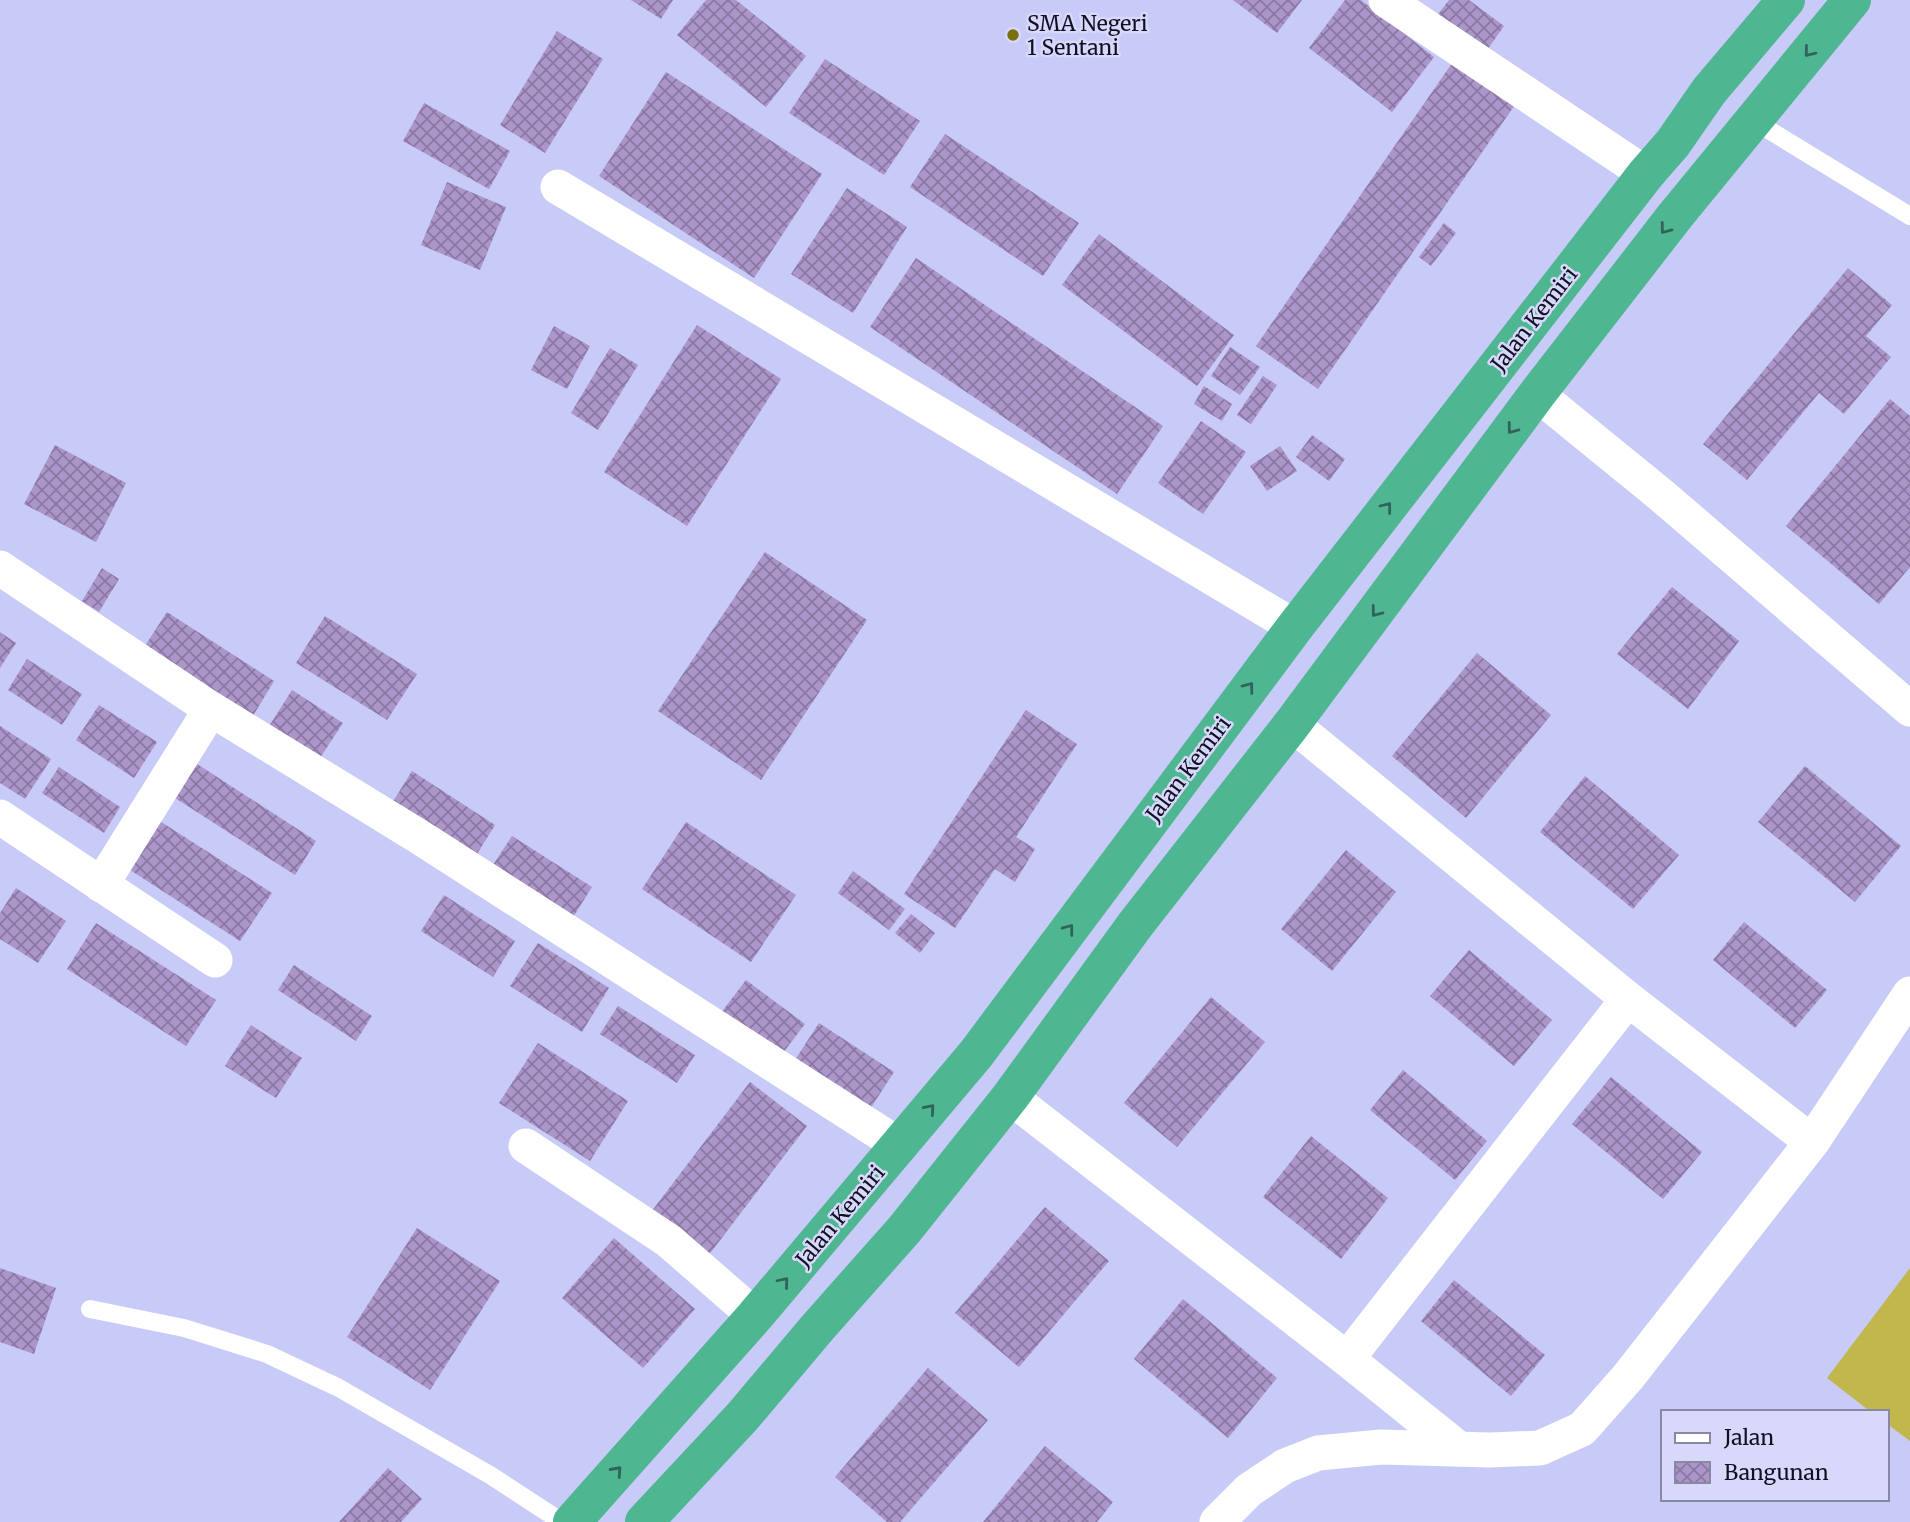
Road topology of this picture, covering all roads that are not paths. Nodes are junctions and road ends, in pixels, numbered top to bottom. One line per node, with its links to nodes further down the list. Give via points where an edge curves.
1 (1386, 0): 5 (street)
2 (1786, 0): 5 (highway, Jalan Kemiri)
3 (1852, 0): 4 (highway, one-way to 4)
4 (1754, 121): 7 (lane); 8 (highway, one-way to 8)
5 (1646, 174): 10 (highway, Jalan Kemiri, one-way to 5)
6 (558, 187): 10 (street)
7 (1910, 216)
8 (1537, 394): 12 (street); 13 (highway, one-way to 13)
9 (0, 568): 11 (street)
10 (1295, 626): 21 (highway, Jalan Kemiri, one-way to 10, via 976,1054)
11 (211, 709): 15 (street); 21 (street, via 418,836)
12 (1910, 709)
13 (1292, 724): 18 (street); 19 (highway, via 1135,925)
14 (0, 817): 15 (street)
15 (101, 885): 16 (street)
16 (215, 960)
17 (1910, 994): 20 (street)
18 (1628, 999): 20 (street); 25 (street)
19 (1010, 1097): 25 (street); 29 (highway, via 904,1230)
20 (1812, 1142): 26 (street, via 1582,1429 1540,1448)
21 (899, 1145): 24 (highway, Jalan Kemiri, one-way to 21)
22 (526, 1146): 24 (street, via 669,1241)
23 (90, 1309): 27 (lane, via 184,1328 267,1354 339,1388)
24 (755, 1316): 28 (highway, Jalan Kemiri, one-way to 24)
25 (1347, 1359): 26 (street)
26 (1459, 1449): 30 (street, via 1381,1447 1318,1453 1285,1466 1249,1490)
27 (562, 1522)
28 (572, 1522)
29 (644, 1522)
30 (1217, 1522)

